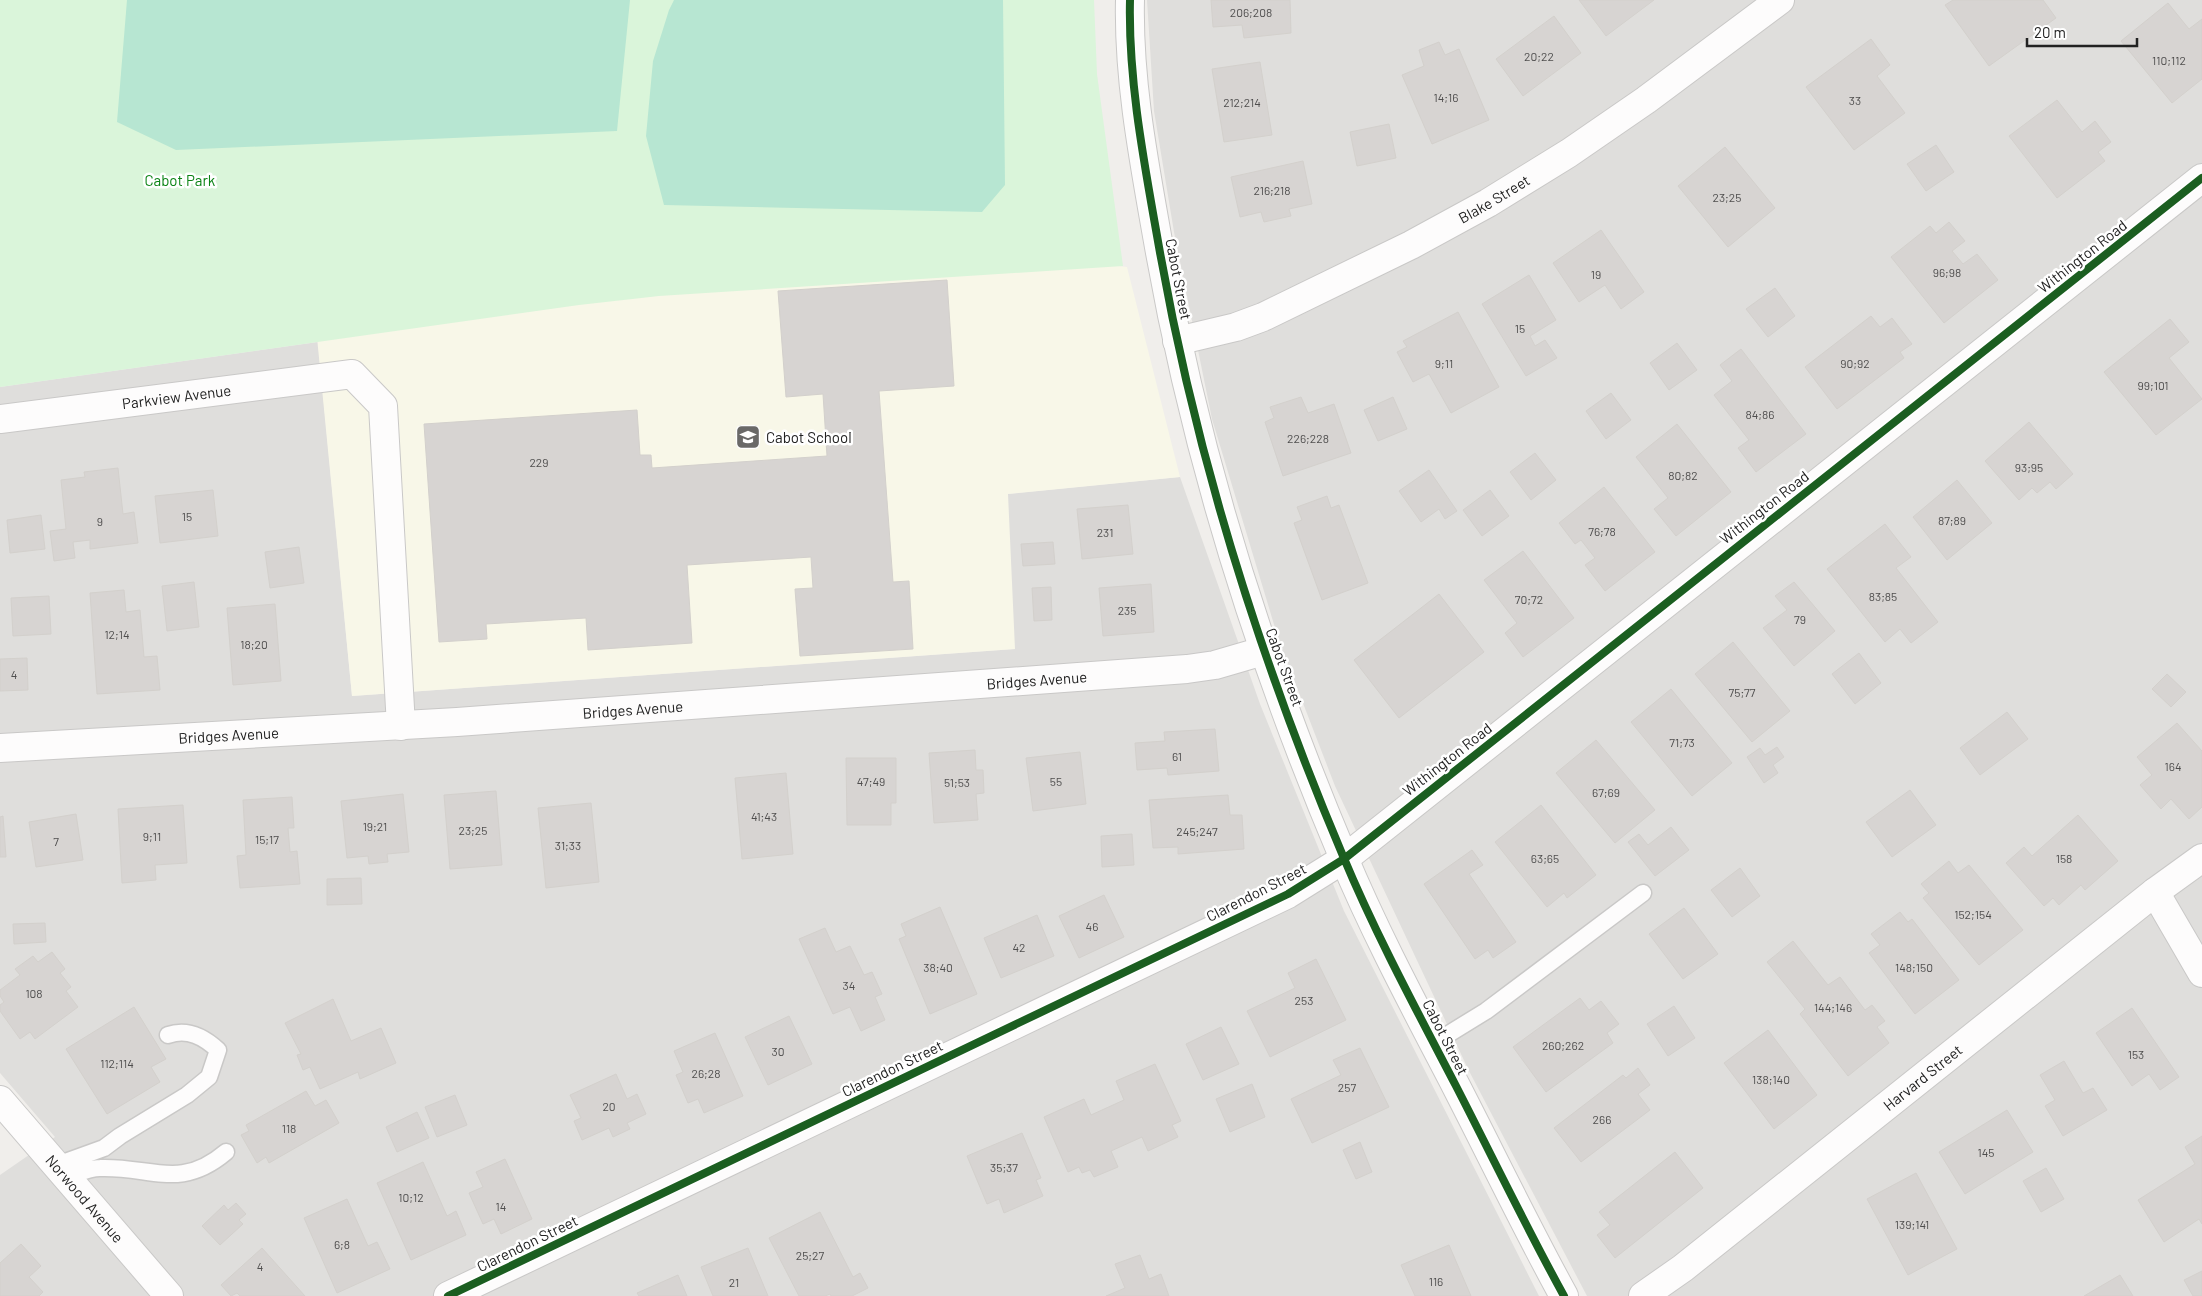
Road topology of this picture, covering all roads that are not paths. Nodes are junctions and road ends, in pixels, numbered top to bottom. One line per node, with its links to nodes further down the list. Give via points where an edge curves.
1 (1130, 0): 4 (street, Cabot Street, via 1140,134)
2 (1780, 0): 4 (street, Blake Street, via 1569,154 1488,203 1411,245 1263,317 1236,328)
3 (2202, 178): 10 (street, Withington Road)
4 (1177, 341): 6 (street, Cabot Street, via 1203,455 1242,589)
5 (0, 419): 7 (street, Parkview Avenue, via 352,374 383,406)
6 (1264, 651): 7 (street, Bridges Avenue, via 1241,659 1186,669); 10 (street, Cabot Street)
7 (401, 726): 8 (street, Bridges Avenue)
8 (0, 748)
9 (2202, 858): 11 (street, Harvard Street)
10 (1344, 859): 15 (street, Cabot Street); 20 (street, Clarendon Street, via 1288,894)
11 (2156, 892): 13 (street); 22 (street, Harvard Street)
12 (1643, 893): 15 (lane, via 1486,1011)
13 (2202, 973)
14 (168, 1035): 18 (lane, via 178,1032 193,1034 218,1050 209,1077 187,1095)
15 (1434, 1044): 21 (street, Cabot Street)
16 (0, 1100): 18 (street, Norwood Avenue)
17 (226, 1152): 18 (lane, via 194,1172 144,1173 99,1168)
18 (62, 1171): 19 (street, Norwood Avenue)
19 (169, 1296)
20 (448, 1296)
21 (1564, 1296)
22 (1643, 1296)

